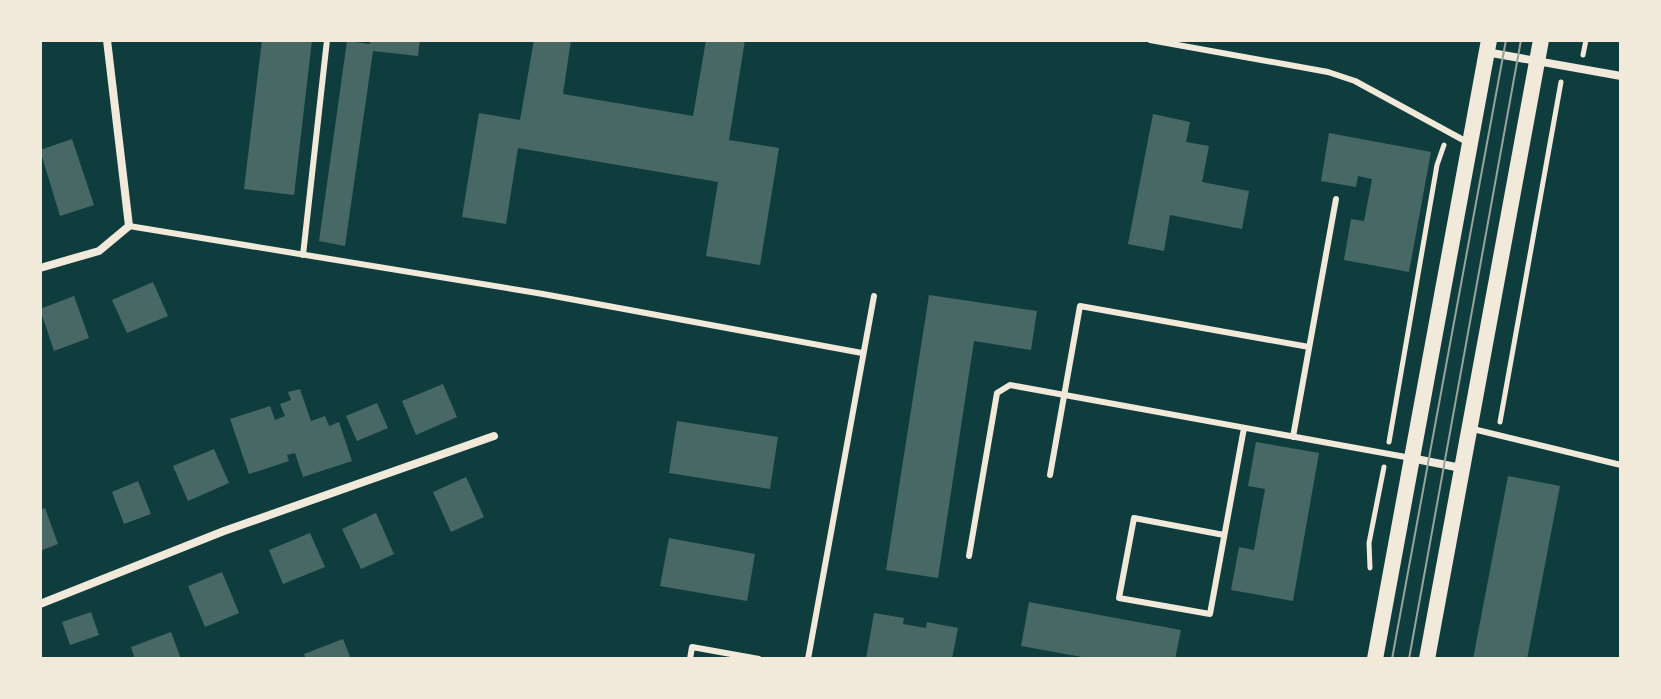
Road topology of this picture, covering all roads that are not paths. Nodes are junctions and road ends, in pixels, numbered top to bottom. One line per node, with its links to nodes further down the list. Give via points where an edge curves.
1 (107, 40): 10 (street)
2 (327, 40): 11 (lane)
3 (1150, 40): 8 (lane, via 1328,72 1355,81)
4 (1541, 40): 6 (main road)
5 (1488, 46): 6 (street); 8 (main road)
6 (1537, 62): 7 (street); 18 (main road)
7 (1621, 76)
8 (1470, 143): 21 (main road)
9 (1336, 199): 14 (lane)
10 (129, 226): 11 (lane); 12 (street, via 99,251)
11 (303, 255): 15 (lane)
12 (40, 268)
13 (874, 296): 15 (lane)
14 (1309, 347): 16 (lane, via 1080,306); 20 (lane)
15 (862, 353): 30 (lane)
16 (1064, 395): 17 (lane); 24 (lane); 26 (lane, via 1010,385 997,393)
17 (1244, 428): 20 (lane); 25 (lane)
18 (1469, 429): 22 (lane); 23 (main road)
19 (494, 436): 27 (street, via 224,531)
20 (1293, 437): 21 (lane)
21 (1411, 458): 23 (street); 31 (main road)
22 (1621, 465)
23 (1461, 468): 32 (main road)
24 (1050, 475)
25 (1224, 535): 25 (lane, via 1210,614 1119,598 1134,518)
26 (969, 556)
27 (40, 604)
28 (690, 659): 29 (lane, via 692,647)
29 (759, 659)
30 (808, 659)
31 (1375, 659)
32 (1427, 659)

